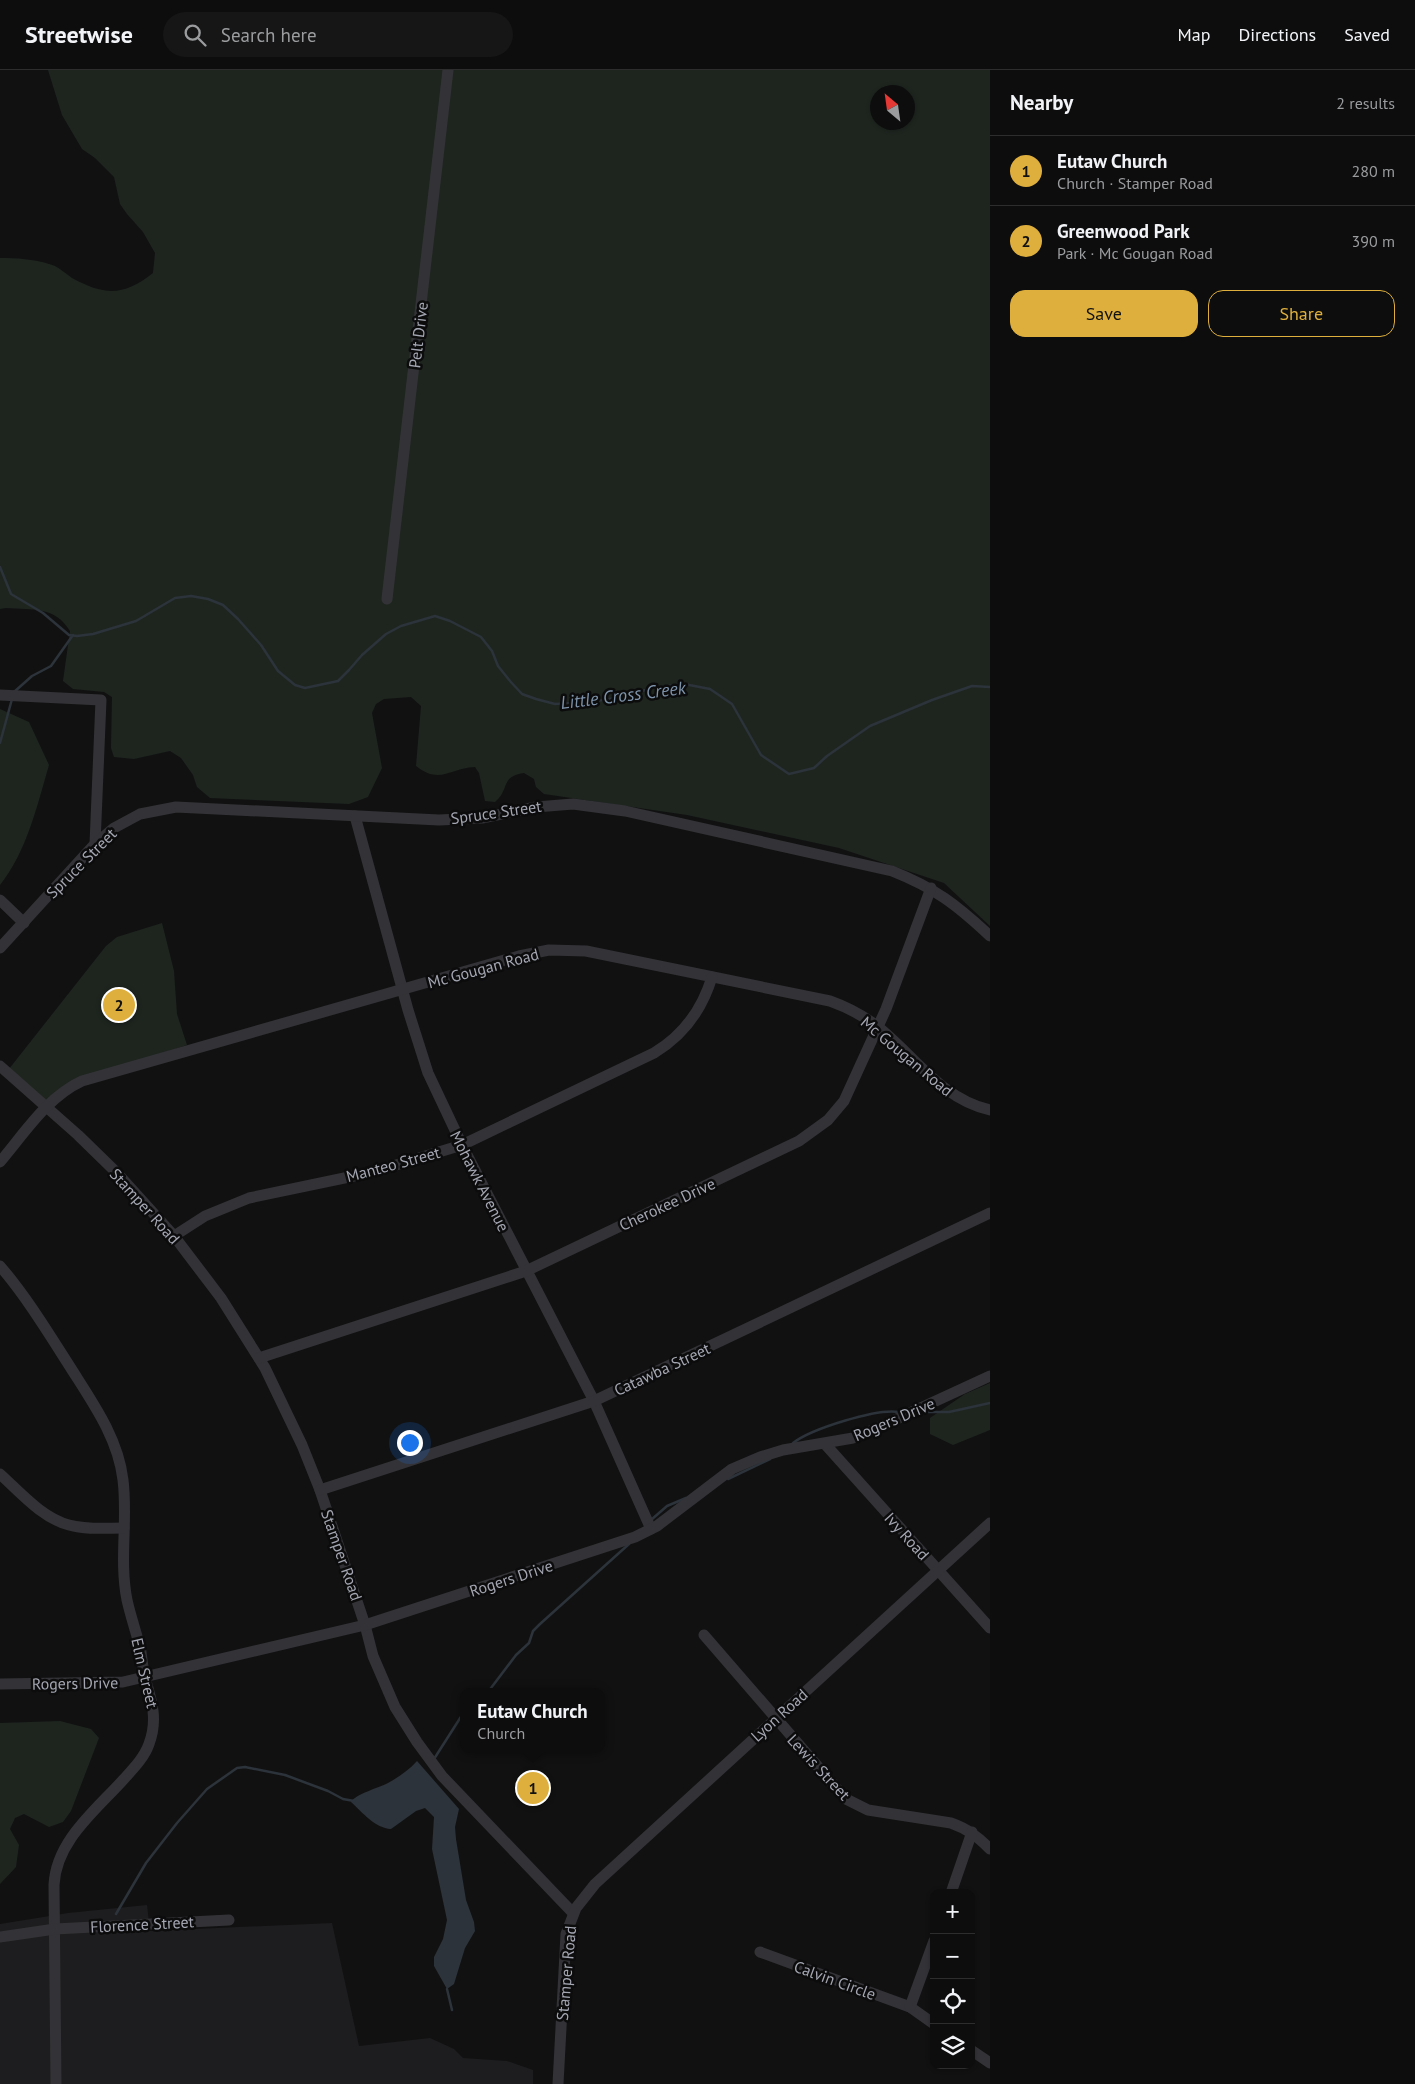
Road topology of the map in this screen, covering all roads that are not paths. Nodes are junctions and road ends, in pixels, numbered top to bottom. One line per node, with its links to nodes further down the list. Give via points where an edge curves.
1 (448, 70): 2 (street, Pelt Drive)
2 (388, 599)
3 (0, 695): 5 (street, via 101,700)
4 (355, 816): 5 (street, Spruce Street, via 164,808 124,822); 6 (street, Spruce Street, via 464,819 563,804 616,810 869,864); 12 (street, Mohawk Avenue)
5 (95, 844): 8 (street, Spruce Street)
6 (931, 888): 9 (street, Spruce Street, via 958,906); 13 (street, Cherokee Drive)
7 (0, 900): 8 (street)
8 (24, 923): 10 (street, Spruce Street)
9 (990, 936)
10 (0, 948)
11 (712, 976): 12 (street, Mc Gougan Road, via 586,951 549,950); 13 (street, Mc Gougan Road, via 830,1001 847,1007); 17 (street, Manteo Street, via 691,1022 665,1047)
12 (403, 990): 15 (street, Mc Gougan Road, via 82,1081 61,1093); 17 (street, Mohawk Avenue, via 428,1073)
13 (878, 1027): 16 (street, Mc Gougan Road, via 947,1091 968,1104); 22 (street, Cherokee Drive, via 844,1101 814,1132)
14 (0, 1066): 15 (street, Stamper Road)
15 (47, 1107): 18 (street, Mc Gougan Road); 20 (street, Stamper Road, via 117,1173)
16 (990, 1110)
17 (462, 1145): 20 (street, Manteo Street, via 373,1172 249,1198 205,1216); 22 (street, Mohawk Avenue)
18 (0, 1162)
19 (990, 1213): 25 (street, Catawba Street)
20 (174, 1236): 23 (street, Stamper Road, via 221,1298)
21 (0, 1266): 30 (street, Elm Street, via 48,1333 109,1431 120,1461)
22 (526, 1271): 23 (street, Cherokee Drive); 25 (street, Mohawk Avenue)
23 (259, 1358): 28 (street, Stamper Road, via 284,1406)
24 (990, 1376): 26 (street, Rogers Drive, via 876,1429)
25 (594, 1401): 28 (street, Catawba Street); 31 (street, Mohawk Avenue)
26 (825, 1444): 31 (street, Rogers Drive, via 783,1450 732,1469); 32 (street, Ivy Road)
27 (0, 1474): 30 (street, via 33,1504 68,1525)
28 (320, 1490): 33 (street, Stamper Road)
29 (990, 1523): 32 (street, Lyon Road)
30 (124, 1528): 36 (street, Elm Street, via 124,1583)
31 (651, 1529): 33 (street, Rogers Drive, via 624,1541)
32 (938, 1570): 34 (street, Ivy Road); 38 (street, Lyon Road)
33 (365, 1625): 36 (street, Rogers Drive); 42 (street, Stamper Road, via 382,1679 398,1713 424,1753)
34 (990, 1628)
35 (704, 1636): 38 (street, Lewis Street)
36 (145, 1677): 37 (street, Rogers Drive, via 100,1684); 44 (street, Elm Street, via 154,1716 148,1746 136,1766 74,1835 61,1855 54,1878)
37 (0, 1684)
38 (775, 1718): 39 (street, Lewis Street, via 838,1791 857,1806 951,1824); 42 (street, Lyon Road, via 595,1884)
39 (972, 1832): 40 (street); 41 (street)
40 (990, 1849)
41 (952, 1889)
42 (573, 1913): 53 (street, Stamper Road, via 566,1934)
43 (229, 1920): 44 (street, Florence Street)
44 (55, 1929): 45 (street, Florence Street); 52 (street, Elm Street)
45 (0, 1937)
46 (930, 1951): 48 (street)
47 (760, 1952): 48 (street, Calvin Circle)
48 (910, 2007): 49 (street, Calvin Circle)
49 (930, 2021)
50 (975, 2053): 51 (street)
51 (990, 2063)
52 (56, 2084)
53 (558, 2084)

